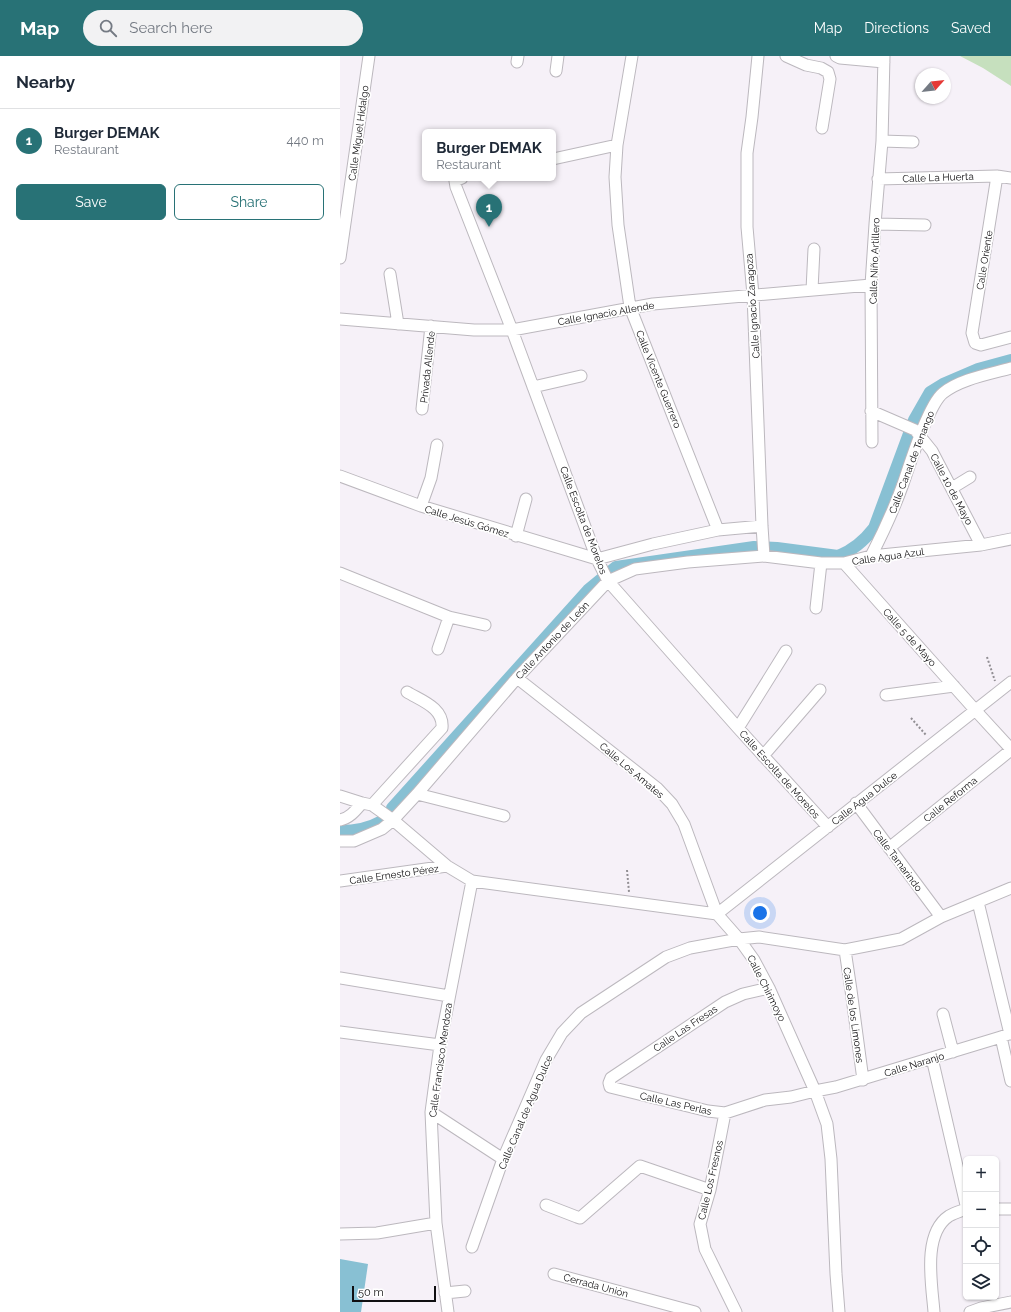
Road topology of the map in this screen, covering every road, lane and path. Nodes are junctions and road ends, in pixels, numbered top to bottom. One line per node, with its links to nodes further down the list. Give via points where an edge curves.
1 (369, 56): 21 (street, Calle Miguel Hidalgo)
2 (558, 56): 8 (street)
3 (632, 56): 12 (street, Calle Vicente Guerrero)
4 (758, 56): 25 (street, Calle Ignacio Zaragoza, via 747,153 747,227)
5 (786, 56): 9 (street, via 828,72 830,78)
6 (836, 56): 7 (street)
7 (884, 59): 10 (street, Calle Niño Artillero)
8 (556, 71)
9 (822, 128)
10 (882, 141): 11 (street); 16 (street, Calle Niño Artillero)
11 (913, 142)
12 (617, 145): 13 (street); 26 (street, Calle Vicente Guerrero, via 615,177 618,225)
13 (556, 157)
14 (997, 176): 15 (street, Calle La Huerta); 16 (street, Calle La Huerta); 31 (street, Calle Oriente, via 972,333 975,343 981,345)
15 (1011, 178)
16 (878, 179): 18 (street, Calle Niño Artillero)
17 (455, 181): 30 (street, Calle Escolta de Morelos)
18 (875, 224): 19 (street); 23 (street, Calle Niño Artillero)
19 (925, 225)
20 (814, 249): 24 (street)
21 (340, 258)
22 (390, 274): 28 (street)
23 (872, 285): 24 (street, Calle Ignacio Allende); 36 (street, Calle Niño Artillero)
24 (812, 290): 25 (street, Calle Ignacio Allende)
25 (753, 295): 26 (street, Calle Ignacio Allende); 45 (street, Calle Ignacio Zaragoza)
26 (630, 307): 30 (street, Calle Ignacio Allende); 46 (street, Calle Vicente Guerrero)
27 (340, 319): 28 (street, Calle Ignacio Allende)
28 (398, 324): 29 (street, Calle Ignacio Allende)
29 (431, 326): 30 (street, Calle Ignacio Allende); 35 (street, Privada Allende)
30 (512, 330): 34 (street, Calle Escolta de Morelos)
31 (1011, 337)
32 (1011, 368): 37 (street, Calle Canal de Tenango, via 972,379 942,393)
33 (581, 376): 34 (street)
34 (533, 387): 52 (street, Calle Escolta de Morelos)
35 (422, 409)
36 (871, 411): 37 (street); 38 (street)
37 (918, 433): 42 (street, Calle 10 de Mayo, via 932,451); 51 (street, Calle Canal de Tenango, via 900,492)
38 (872, 442)
39 (437, 445): 44 (street)
40 (340, 476): 44 (street, Calle Jesús Gómez)
41 (970, 477): 42 (street)
42 (952, 488): 49 (street, Calle 10 de Mayo)
43 (526, 499): 47 (street)
44 (421, 506): 47 (street, Calle Jesús Gómez)
45 (762, 529): 46 (street); 50 (street, Calle Ignacio Zaragoza)
46 (718, 530): 52 (street, via 653,544)
47 (516, 536): 52 (street, Calle Jesús Gómez)
48 (1011, 539): 49 (street, Calle Agua Azul)
49 (981, 544): 51 (street, Calle Agua Azul)
50 (763, 552): 53 (street, Calle Agua Azul); 56 (street, Calle Antonio de León, via 635,568)
51 (871, 556): 54 (street, Calle Agua Azul)
52 (598, 561): 56 (street, Calle Escolta de Morelos)
53 (821, 563): 54 (street, Calle Agua Azul); 57 (street)
54 (844, 563): 65 (street, Calle 5 de Mayo)
55 (340, 572): 58 (street)
56 (606, 578): 63 (street, Calle Antonio de León); 72 (street, Calle Escolta de Morelos)
57 (816, 608)
58 (450, 617): 59 (street); 60 (street)
59 (485, 626)
60 (438, 650)
61 (786, 650): 72 (street)
62 (986, 657): 68 (path)
63 (517, 678): 76 (street, Calle Antonio de León); 92 (street, Calle Los Amates, via 657,788 672,804 684,824)
64 (1011, 682): 68 (street, Calle Agua Dulce)
65 (954, 686): 69 (street); 70 (street, Calle 5 de Mayo)
66 (820, 690): 75 (street)
67 (407, 692): 79 (street, via 436,709 443,721 442,728)
68 (998, 692): 70 (street, Calle Agua Dulce)
69 (886, 695)
70 (976, 711): 73 (street, Calle Agua Dulce); 74 (street, Calle 5 de Mayo)
71 (911, 718): 73 (path)
72 (738, 728): 75 (street, Calle Escolta de Morelos)
73 (933, 744): 78 (street, Calle Agua Dulce)
74 (1011, 749): 84 (street, Calle Reforma)
75 (763, 756): 82 (street, Calle Escolta de Morelos)
76 (417, 794): 79 (street, Calle Antonio de León); 80 (street)
77 (340, 796): 79 (street, Calle Ernesto Pérez)
78 (856, 804): 82 (street, Calle Agua Dulce); 84 (street, Calle Tamarindo)
79 (378, 810): 81 (street, via 352,814); 83 (street, via 382,829 354,841); 85 (street, Calle Ernesto Pérez)
80 (504, 816)
81 (340, 820)
82 (828, 827): 92 (street, Calle Agua Dulce)
83 (340, 841)
84 (889, 848): 93 (street, Calle Tamarindo)
85 (447, 866): 87 (street, Calle Ernesto Pérez); 88 (street, Calle Ernesto Pérez)
86 (627, 870): 91 (path)
87 (340, 881)
88 (472, 882): 91 (street); 98 (street, Calle Francisco Mendoza)
89 (1011, 888): 90 (street, Calle Canal de Agua Dulce)
90 (978, 902): 93 (street, Calle Canal de Agua Dulce); 101 (street)
91 (630, 903): 92 (street)
92 (717, 914): 94 (street, Calle Chirimoyo)
93 (941, 917): 95 (street, Calle Canal de Agua Dulce, via 901,938)
94 (739, 939): 95 (street, Calle Canal de Agua Dulce, via 759,937); 97 (street, Calle Chirimoyo); 111 (street, Calle Canal de Agua Dulce, via 690,948 666,957 581,1013 562,1033 546,1060)
95 (845, 950): 105 (street, Calle de los Limones)
96 (340, 978): 98 (street)
97 (769, 988): 107 (street, Calle Las Fresas, via 743,994 725,1002 611,1078); 108 (street, Calle Chirimoyo)
98 (449, 996): 102 (street, Calle Francisco Mendoza)
99 (942, 1014): 103 (street)
100 (340, 1032): 102 (street)
101 (1007, 1035): 103 (street, Calle Naranjo); 106 (street)
102 (440, 1045): 109 (street, Calle Francisco Mendoza)
103 (953, 1052): 104 (street, Calle Naranjo)
104 (932, 1058): 105 (street, Calle Naranjo); 113 (street)
105 (863, 1080): 108 (street, Calle Naranjo)
106 (1011, 1081)
107 (609, 1083): 110 (street, Calle Las Perlas, via 610,1087)
108 (815, 1091): 110 (street, Calle Las Perlas, via 765,1100); 128 (street, Calle Chirimoyo, via 827,1124 831,1159)
109 (431, 1112): 111 (street); 118 (street, Calle Francisco Mendoza)
110 (725, 1113): 112 (street, Calle Los Fresnos)
111 (503, 1160): 120 (street, Calle Canal de Agua Dulce)
112 (710, 1190): 114 (street, via 640,1166 580,1218); 127 (street, Calle Los Fresnos, via 700,1224 702,1236 705,1249)
113 (963, 1192)
114 (546, 1205)
115 (999, 1209): 116 (street)
116 (1011, 1209)
117 (963, 1210): 129 (street, via 949,1216 940,1225 934,1237 931,1263)
118 (436, 1223): 119 (street, via 377,1233); 123 (street, Calle Francisco Mendoza)
119 (340, 1234)
120 (472, 1247)
121 (554, 1274): 126 (street, Cerrada Unión)
122 (466, 1291): 123 (street)
123 (445, 1293): 125 (street, Calle Francisco Mendoza)
124 (1011, 1302): 130 (street)
125 (448, 1312)
126 (695, 1312)
127 (736, 1312)
128 (839, 1312)
129 (934, 1312)
130 (970, 1312)

